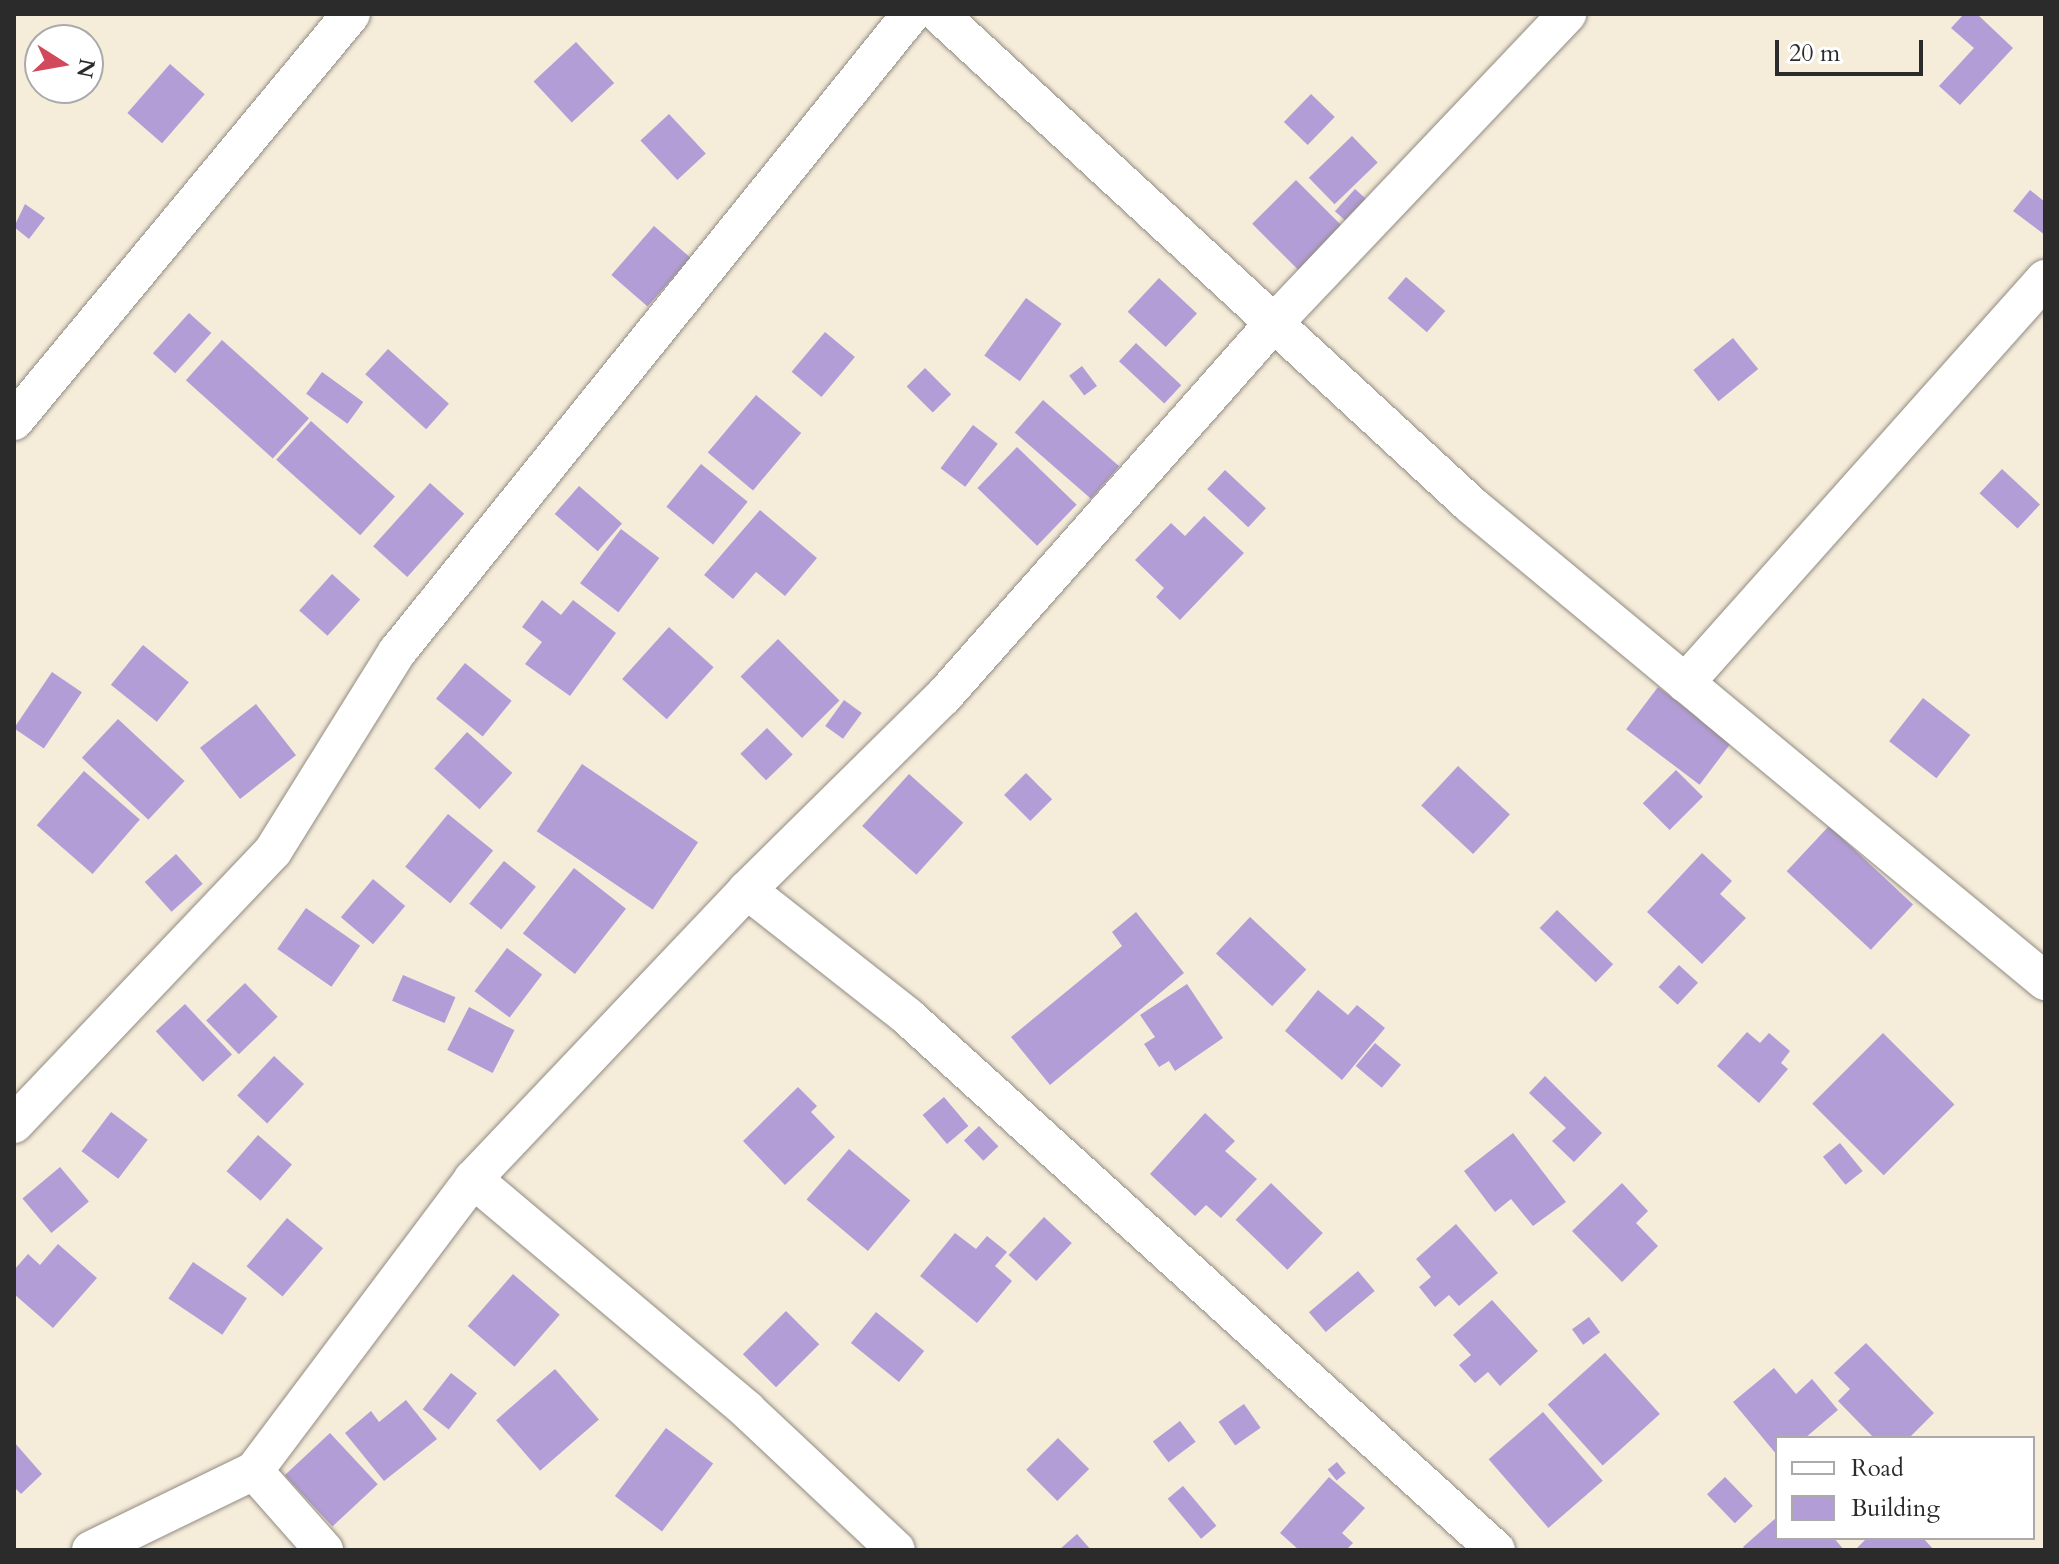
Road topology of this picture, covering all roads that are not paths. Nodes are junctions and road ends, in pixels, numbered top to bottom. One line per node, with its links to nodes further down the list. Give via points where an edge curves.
1 (351, 14): 7 (street)
2 (911, 14): 11 (street, via 397,652 273,851)
3 (939, 14): 6 (street)
4 (1567, 14): 6 (street)
5 (2045, 279): 8 (street)
6 (1274, 323): 8 (street, via 1471,505); 9 (street, via 943,697)
7 (14, 421)
8 (1685, 683): 10 (street)
9 (747, 890): 12 (street); 17 (street, via 907,1016)
10 (2045, 981)
11 (14, 1124)
12 (473, 1179): 13 (street); 16 (street, via 747,1410)
13 (254, 1471): 14 (street); 15 (street)
14 (91, 1550)
15 (324, 1550)
16 (896, 1550)
17 (1496, 1550)

